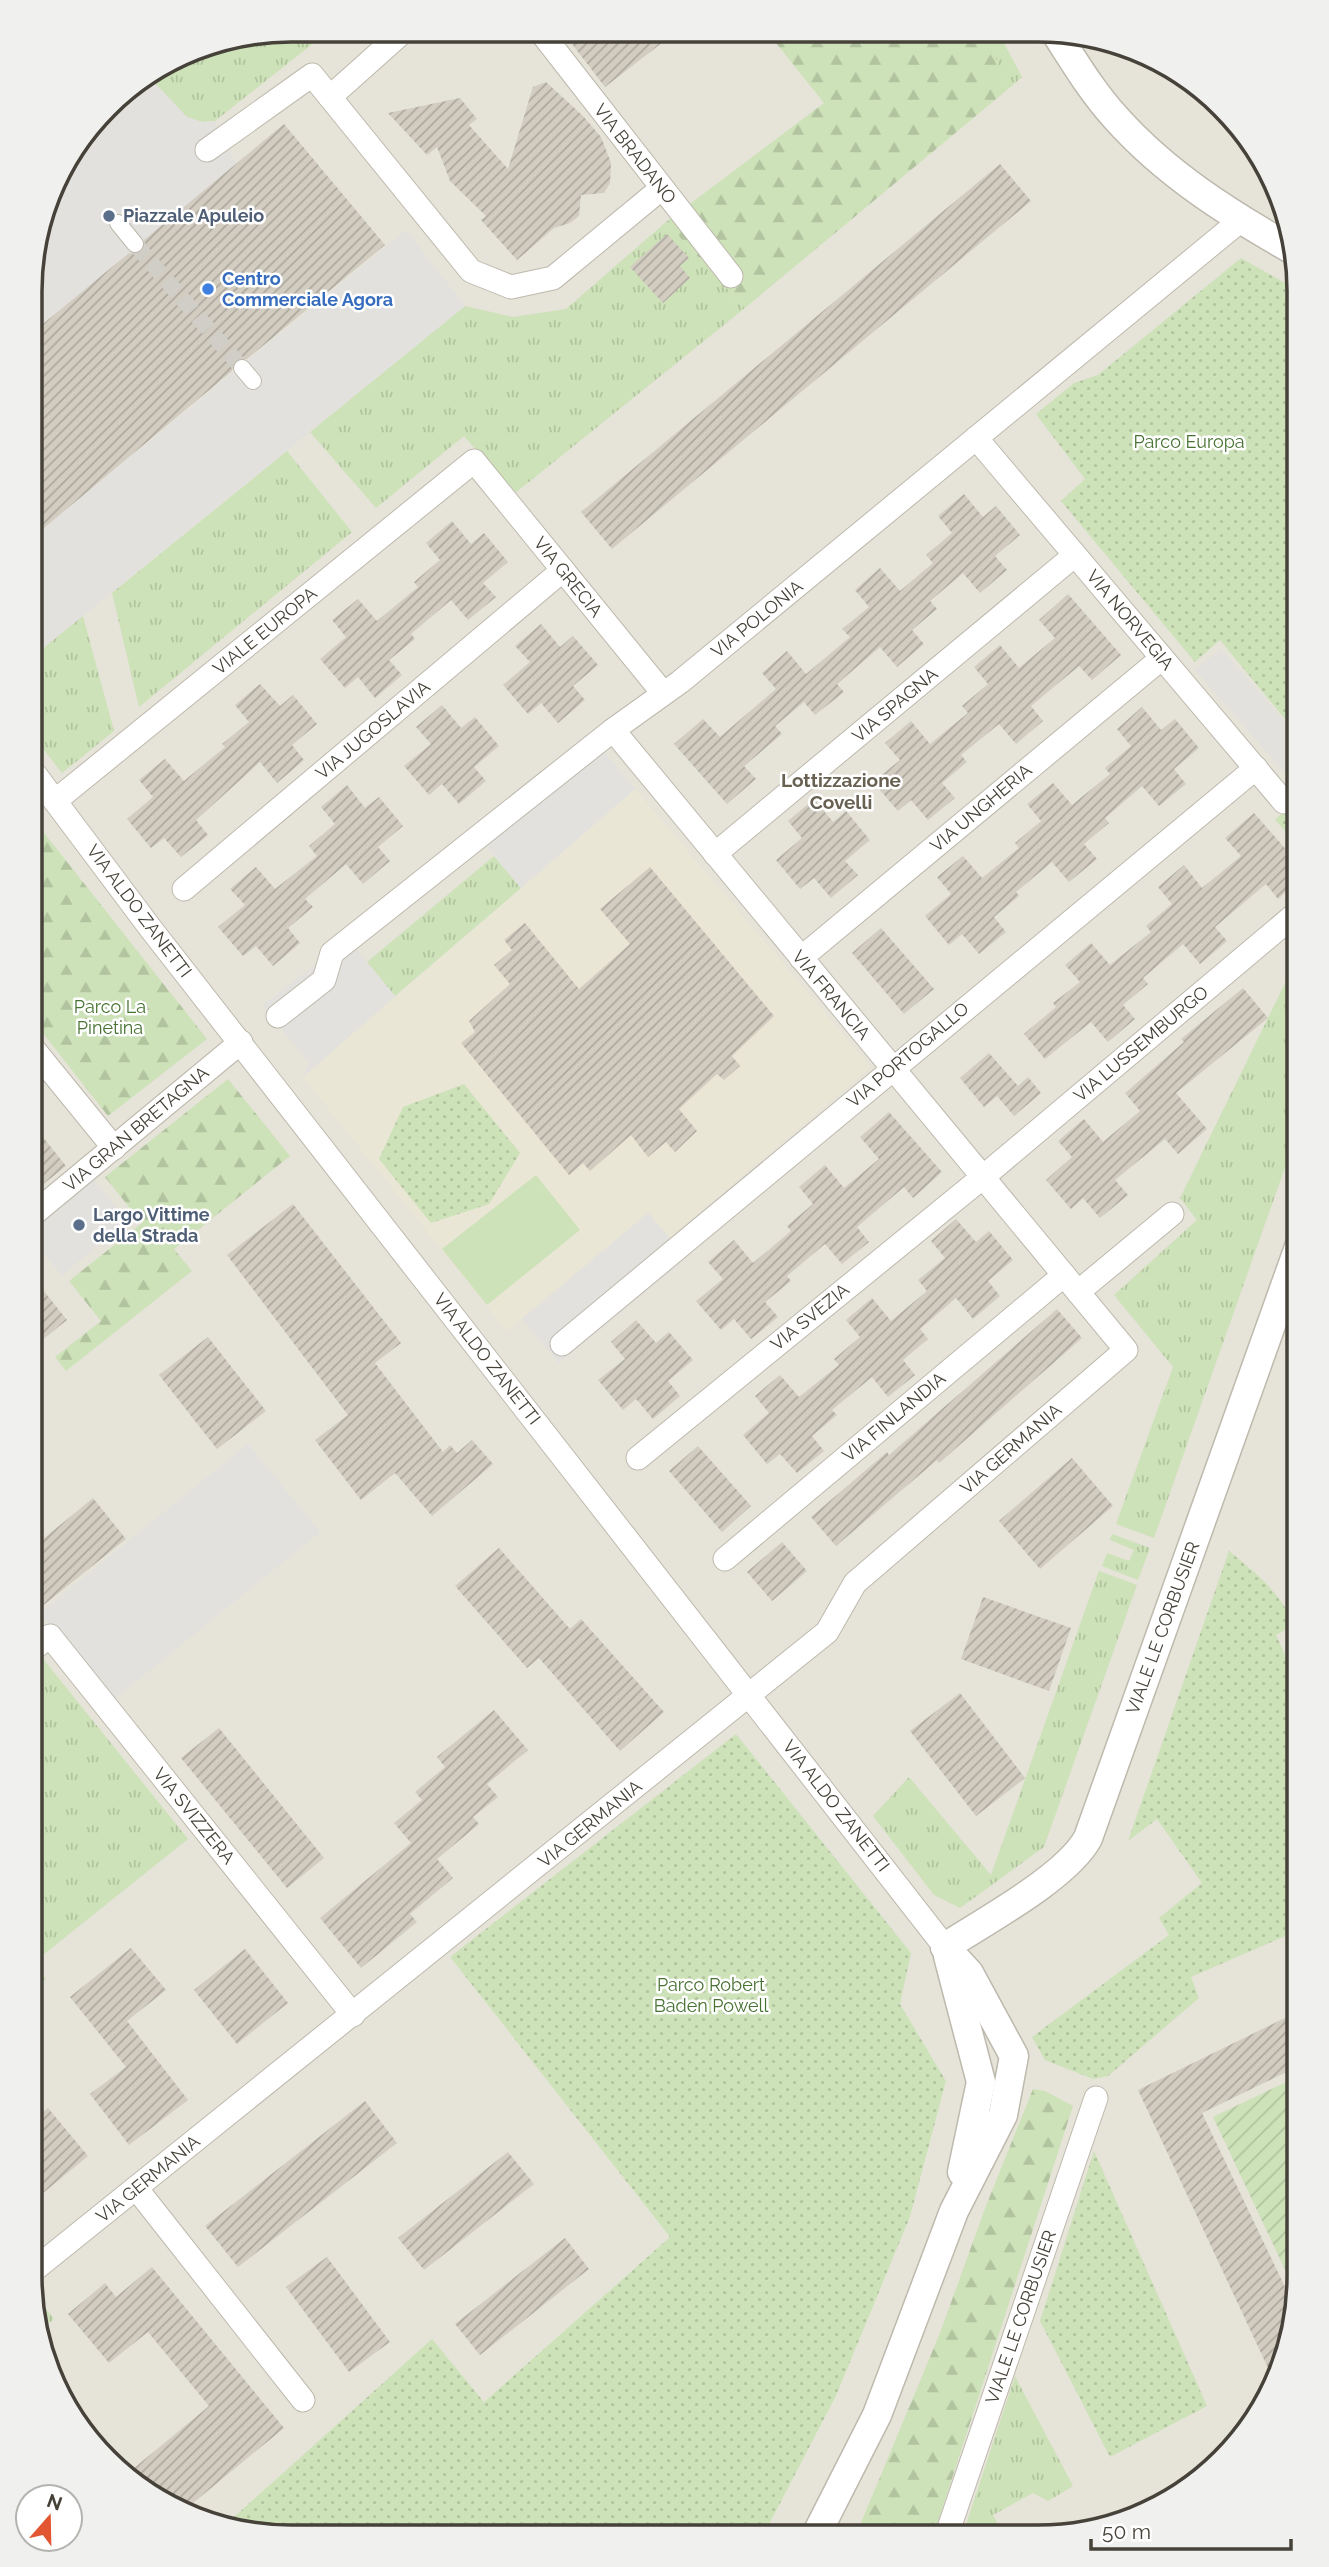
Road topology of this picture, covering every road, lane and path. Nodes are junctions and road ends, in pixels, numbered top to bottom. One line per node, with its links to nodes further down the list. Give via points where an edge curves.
1 (391, 43): 4 (street)
2 (549, 43): 6 (street, VIA BRADANO)
3 (1064, 44): 7 (street, via 1114,116 1146,150)
4 (330, 97): 5 (street, via 312,75); 6 (street, via 471,271 511,286 553,278)
5 (207, 150)
6 (662, 188): 11 (street, VIA BRADANO)
7 (1241, 220): 10 (street); 12 (street, VIA POLONIA)
8 (118, 223): 9 (street)
9 (135, 244)
10 (1282, 244)
11 (731, 276)
12 (976, 438): 14 (street, VIA NORVEGIA); 17 (street, VIA POLONIA)
13 (474, 461): 15 (street, VIA GRECIA); 21 (street, VIALE EUROPA)
14 (1074, 555): 16 (street, VIA NORVEGIA); 23 (street, VIA SPAGNA)
15 (563, 570): 17 (street, VIA GRECIA); 24 (street, VIA JUGOSLAVIA)
16 (1162, 657): 19 (street, VIA NORVEGIA); 26 (street, VIA UNGHERIA)
17 (663, 693): 18 (street, VIA POLONIA)
18 (613, 730): 23 (street, VIA FRANCIA); 27 (street, VIA POLONIA, via 332,954 324,980)
19 (1256, 768): 22 (street, VIA NORVEGIA); 30 (street, VIA PORTOGALLO)
20 (42, 784): 21 (street, VIA ALDO ZANETTI)
21 (55, 801): 28 (street, VIA ALDO ZANETTI)
22 (1284, 802)
23 (715, 854): 26 (street, VIA FRANCIA)
24 (184, 889)
25 (1287, 921): 32 (street, VIA LUSSEMBURGO)
26 (801, 958): 30 (street, VIA FRANCIA)
27 (278, 1016)
28 (240, 1042): 31 (street, VIA GRAN BRETAGNA); 42 (street, VIA ALDO ZANETTI)
29 (42, 1060): 31 (street)
30 (892, 1068): 32 (street, VIA FRANCIA); 37 (street, VIA PORTOGALLO)
31 (114, 1148): 33 (street, VIA GRAN BRETAGNA)
32 (983, 1177): 36 (street, VIA FRANCIA); 39 (street, VIA SVEZIA)
33 (42, 1207)
34 (1172, 1214): 36 (street)
35 (1287, 1281): 43 (street, VIALE LE CORBUSIER, via 1088,1838 1059,1872)
36 (1071, 1284): 38 (street, VIA FRANCIA); 40 (street, VIA FINLANDIA)
37 (562, 1344)
38 (1126, 1350): 42 (street, VIA GERMANIA, via 855,1583 827,1632)
39 (638, 1458)
40 (724, 1559)
41 (42, 1642): 44 (street, VIA SVIZZERA, via 50,1636)
42 (750, 1695): 43 (street, VIA ALDO ZANETTI); 44 (street, VIA GERMANIA)
43 (945, 1947): 47 (street, via 981,2082); 47 (street, via 969,1973 1014,2056 1003,2115)
44 (353, 2015): 46 (street, VIA GERMANIA)
45 (1096, 2098): 51 (street, VIALE LE CORBUSIER)
46 (136, 2188): 48 (street, VIA GERMANIA); 49 (street)
47 (954, 2211): 50 (street, via 877,2415)
48 (42, 2263)
49 (303, 2400)
50 (821, 2525)
51 (950, 2525)

